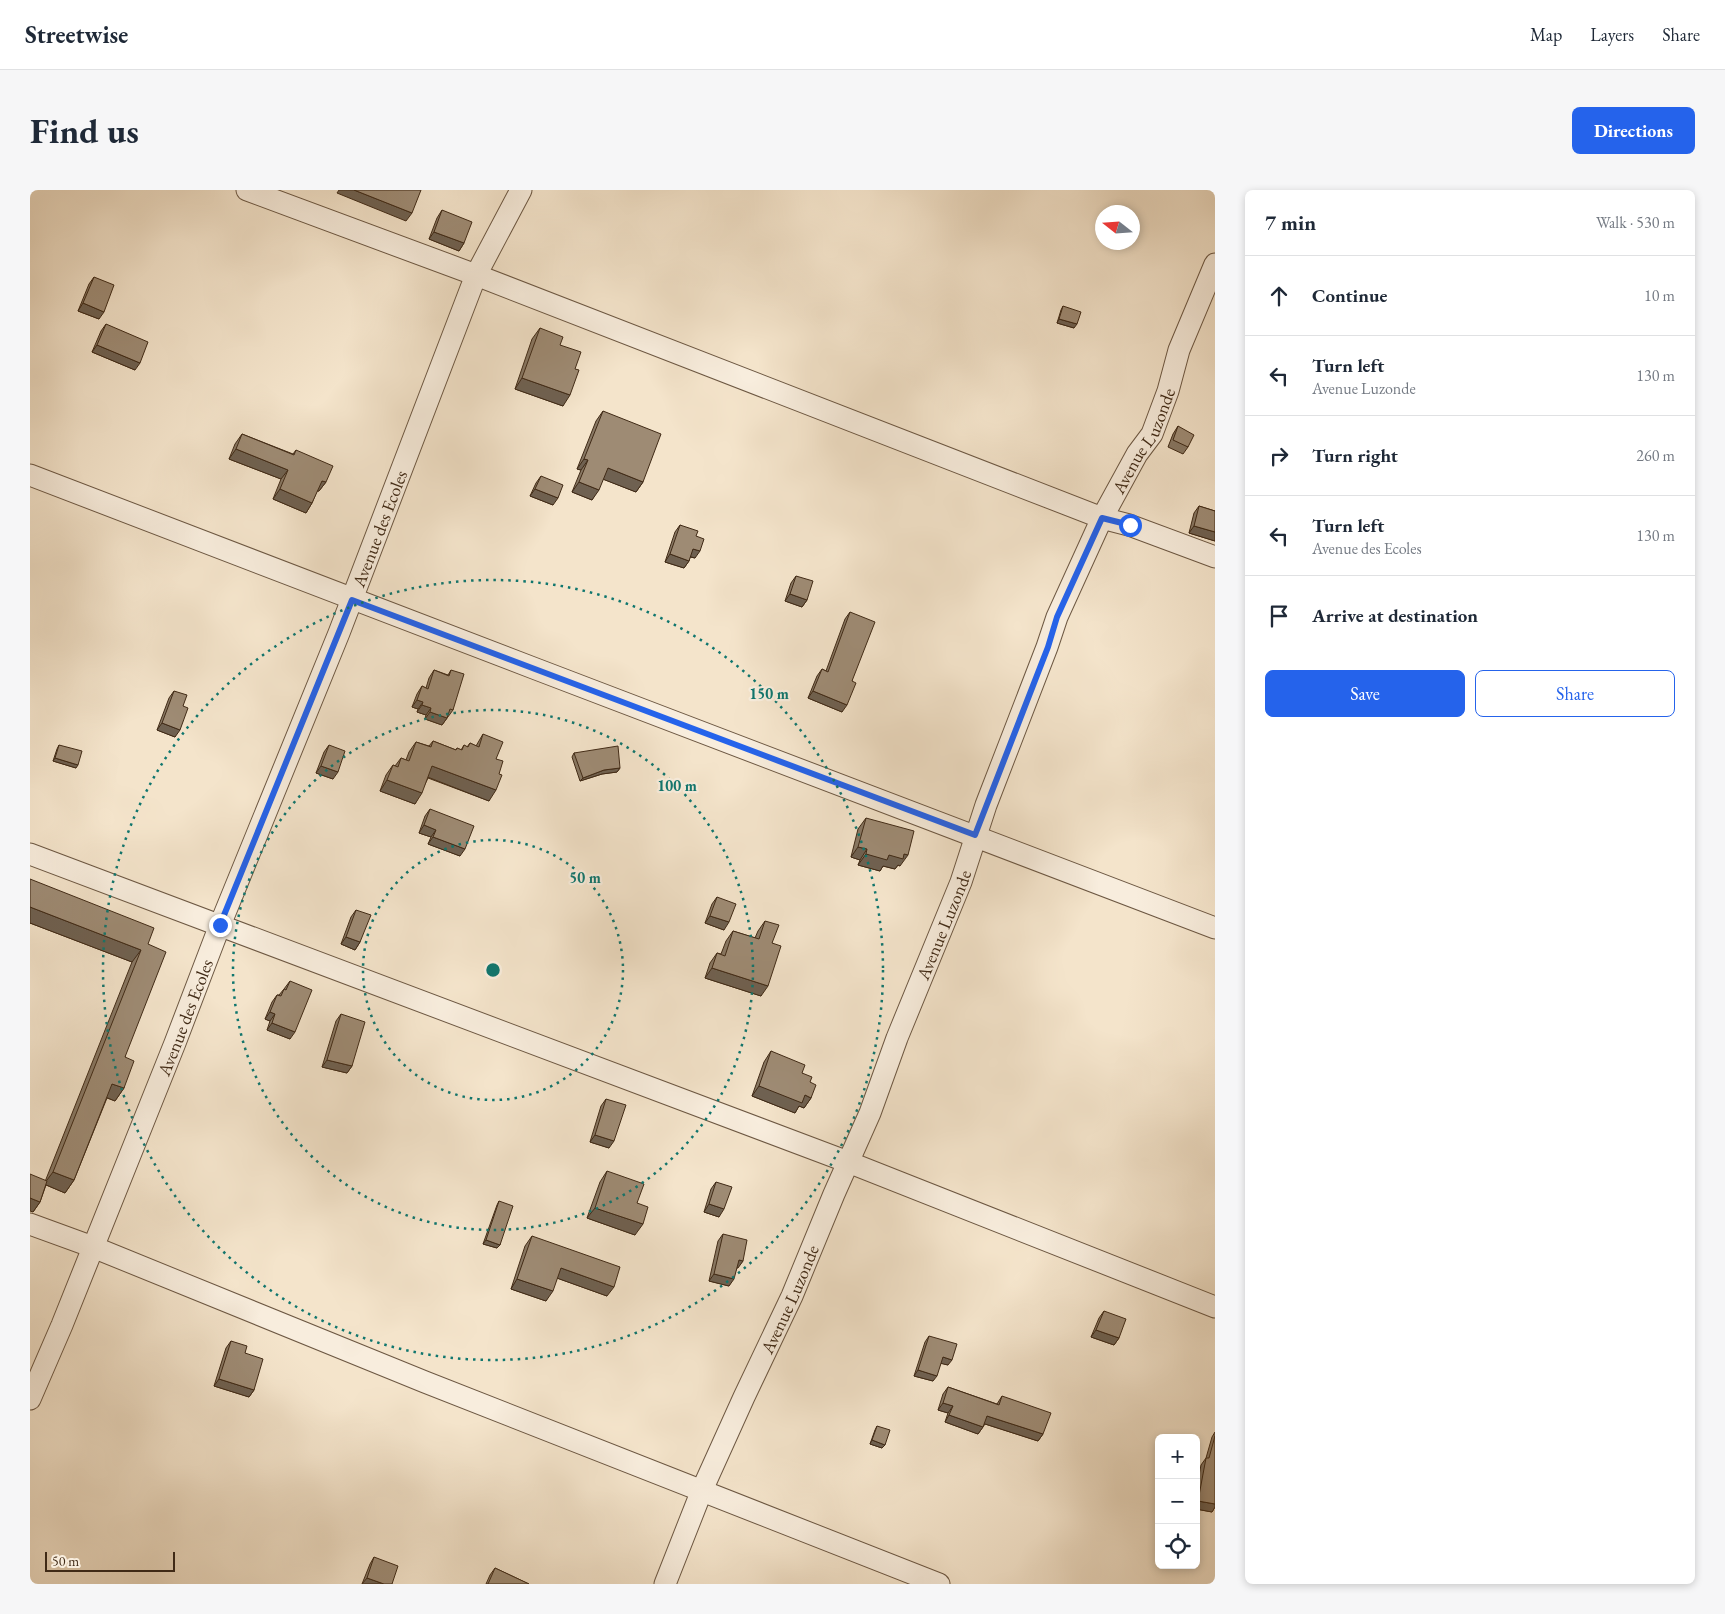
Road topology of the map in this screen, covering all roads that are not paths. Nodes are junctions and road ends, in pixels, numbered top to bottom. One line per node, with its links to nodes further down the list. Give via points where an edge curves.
1 (247, 190): 4 (street)
2 (521, 190): 4 (street, Avenue des Ecoles)
3 (1215, 264): 6 (street, Avenue Luzonde, via 1179,350 1152,434 1137,454)
4 (476, 275): 6 (street); 8 (street, Avenue des Ecoles)
5 (30, 475): 8 (street)
6 (1102, 518): 7 (street, via 1130,525); 9 (street, Avenue Luzonde, via 1057,617)
7 (1215, 557)
8 (352, 600): 9 (street); 11 (street, Avenue des Ecoles)
9 (975, 835): 12 (street); 13 (street, Avenue Luzonde, via 961,882)
10 (30, 854): 11 (street)
11 (220, 925): 13 (street); 15 (street, Avenue des Ecoles)
12 (1215, 928)
13 (848, 1162): 16 (street); 18 (street, Avenue Luzonde, via 792,1296)
14 (30, 1224): 15 (street)
15 (93, 1247): 17 (street, Avenue des Ecoles); 18 (street)
16 (1215, 1306)
17 (30, 1399)
18 (702, 1490): 19 (street, Avenue Luzonde); 20 (street)
19 (665, 1584)
20 (939, 1584)

